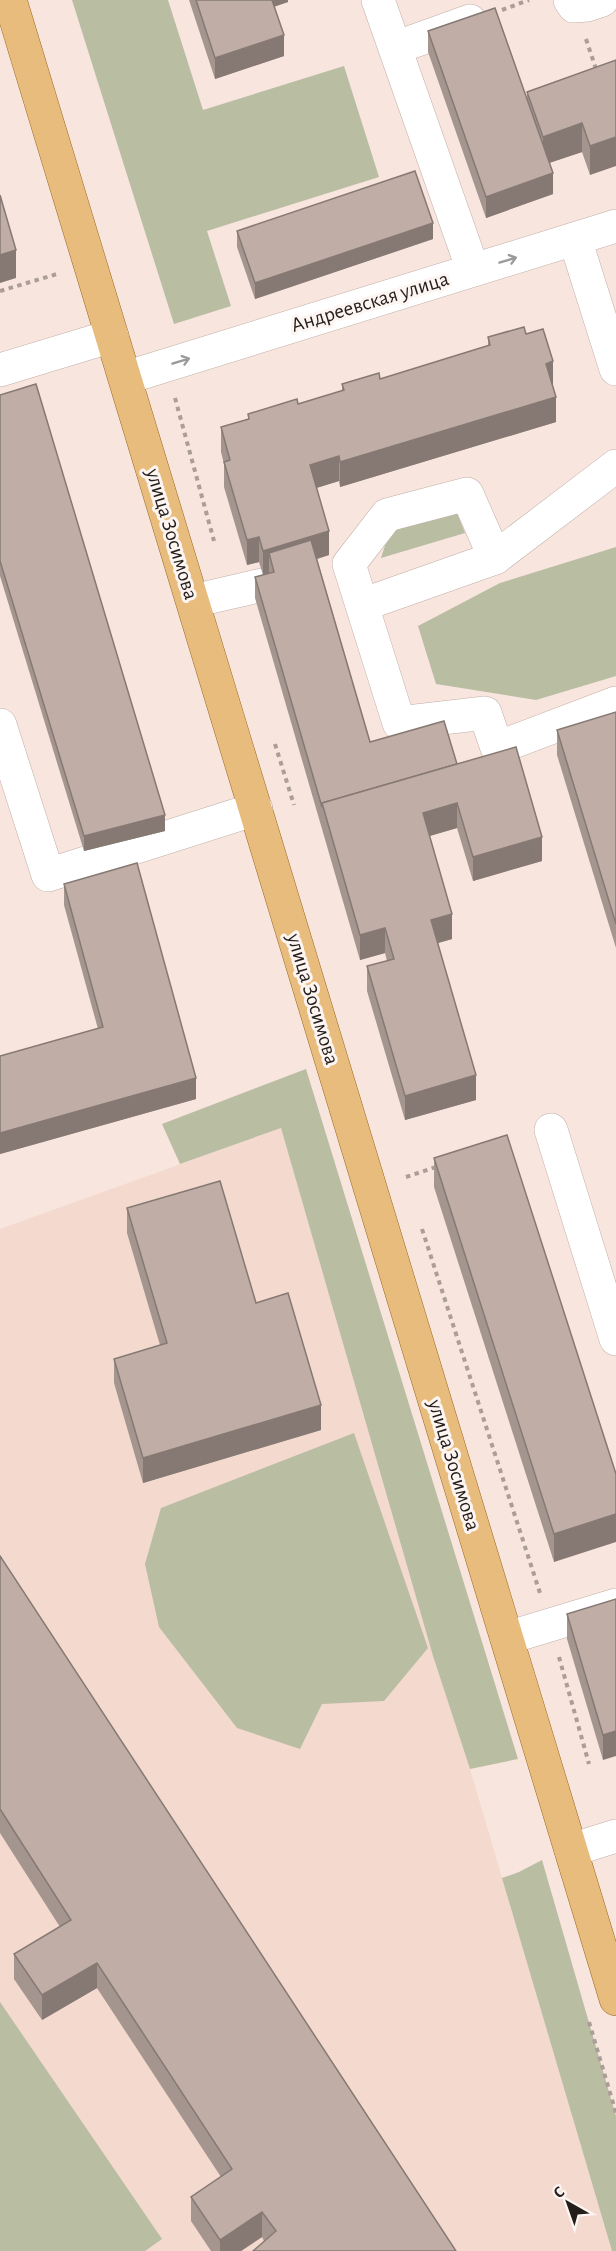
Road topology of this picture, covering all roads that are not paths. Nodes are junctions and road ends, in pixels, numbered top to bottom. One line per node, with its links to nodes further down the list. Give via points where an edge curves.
1 (10, 0): 8 (main road, улица Зосимова)
2 (378, 0): 4 (street)
3 (489, 14): 4 (street)
4 (395, 48): 7 (street)
5 (616, 226): 6 (street, Андреевская улица)
6 (575, 239): 7 (street, Андреевская улица, one-way to 6); 9 (street)
7 (473, 270): 11 (street, Андреевская улица, one-way to 7)
8 (112, 336): 10 (street); 11 (main road, улица Зосимова)
9 (616, 369)
10 (0, 370)
11 (125, 378): 15 (main road, улица Зосимова)
12 (616, 465): 13 (street)
13 (495, 558): 16 (street); 16 (street, via 467,494 387,515 337,566)
14 (272, 584): 15 (street)
15 (193, 601): 19 (main road, улица Зосимова)
16 (362, 605): 17 (street, via 399,723 485,713 497,748)
17 (616, 703)
18 (0, 725): 19 (street, via 48,875)
19 (256, 809): 23 (main road, улица Зосимова)
20 (550, 1130): 21 (street)
21 (614, 1326)
22 (616, 1605): 23 (street)
23 (507, 1638): 25 (main road, улица Зосимова)
24 (616, 1836): 25 (street)
25 (571, 1850): 26 (main road, улица Зосимова)
26 (616, 1999)

